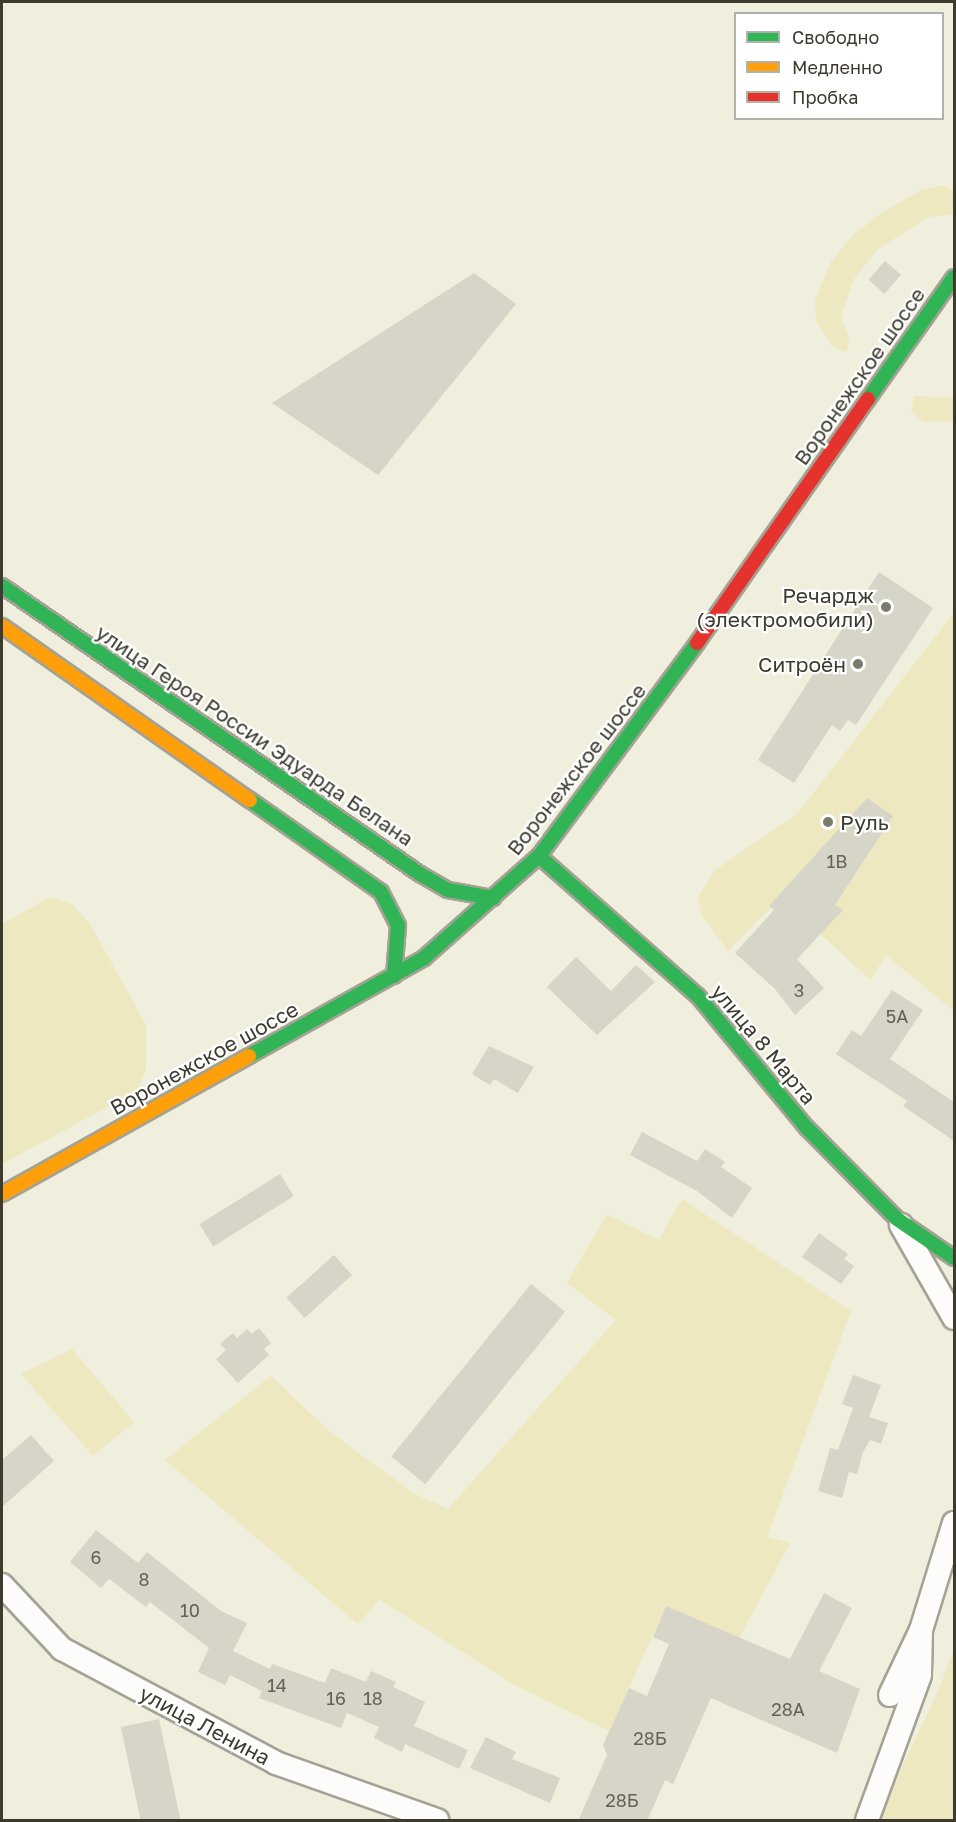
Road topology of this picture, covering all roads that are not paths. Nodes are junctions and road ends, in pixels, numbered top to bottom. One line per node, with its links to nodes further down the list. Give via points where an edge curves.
1 (954, 278): 4 (street, Воронежское шоссе, via 626,744)
2 (2, 586): 5 (street, улица Героя России Эдуарда Белана, via 420,874 448,890)
3 (2, 626): 6 (street, via 381,892 398,926)
4 (539, 856): 5 (street, Воронежское шоссе); 8 (street, улица 8 Марта, via 698,996 807,1128)
5 (493, 898): 6 (street, Воронежское шоссе, via 424,958)
6 (394, 976): 7 (street, Воронежское шоссе)
7 (2, 1194)
8 (897, 1219): 9 (street, улица 8 Марта); 10 (street)
9 (954, 1258)
10 (954, 1318)
11 (954, 1522): 13 (street)
12 (2, 1585): 15 (street, улица Ленина, via 62,1649 276,1763)
13 (921, 1630): 14 (street); 16 (street, via 920,1676)
14 (890, 1695)
15 (437, 1821)
16 (867, 1821)

